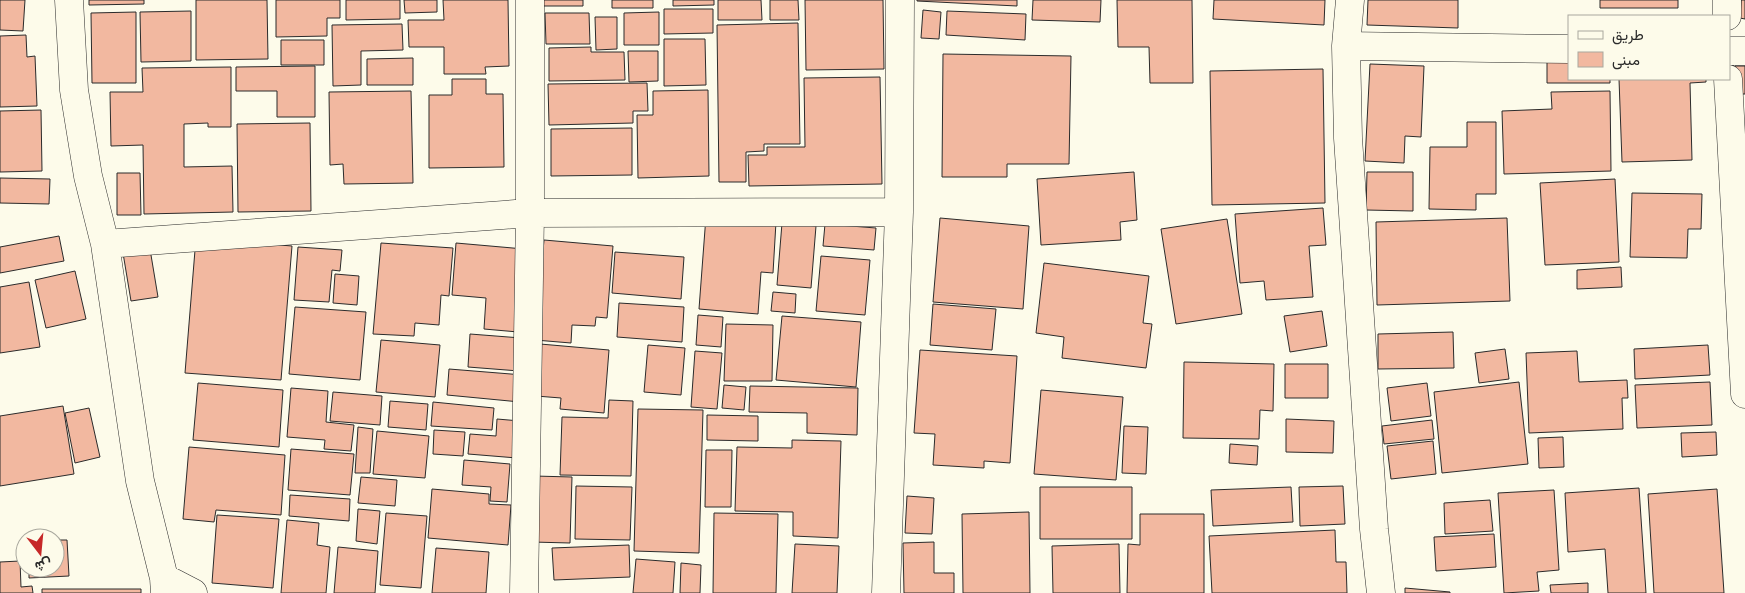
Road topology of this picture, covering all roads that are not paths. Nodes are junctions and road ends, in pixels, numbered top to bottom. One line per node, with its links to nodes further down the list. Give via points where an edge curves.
1 (69, 0): 14 (street, via 74,90 88,176)
2 (530, 0): 13 (street)
3 (900, 0): 12 (street)
4 (1350, 0): 7 (street)
5 (1728, 0): 6 (street)
6 (1727, 15)
7 (1346, 46): 8 (street); 20 (street, via 1348,138)
8 (1568, 49)
9 (1730, 51): 10 (street)
10 (1745, 52)
11 (1728, 80): 15 (street)
12 (899, 212): 13 (street); 19 (street)
13 (530, 213): 14 (street); 18 (street)
14 (104, 244): 16 (street, via 140,481)
15 (1745, 394)
16 (164, 585): 17 (street)
17 (193, 593)
18 (524, 593)
19 (886, 593)
20 (1381, 593)

